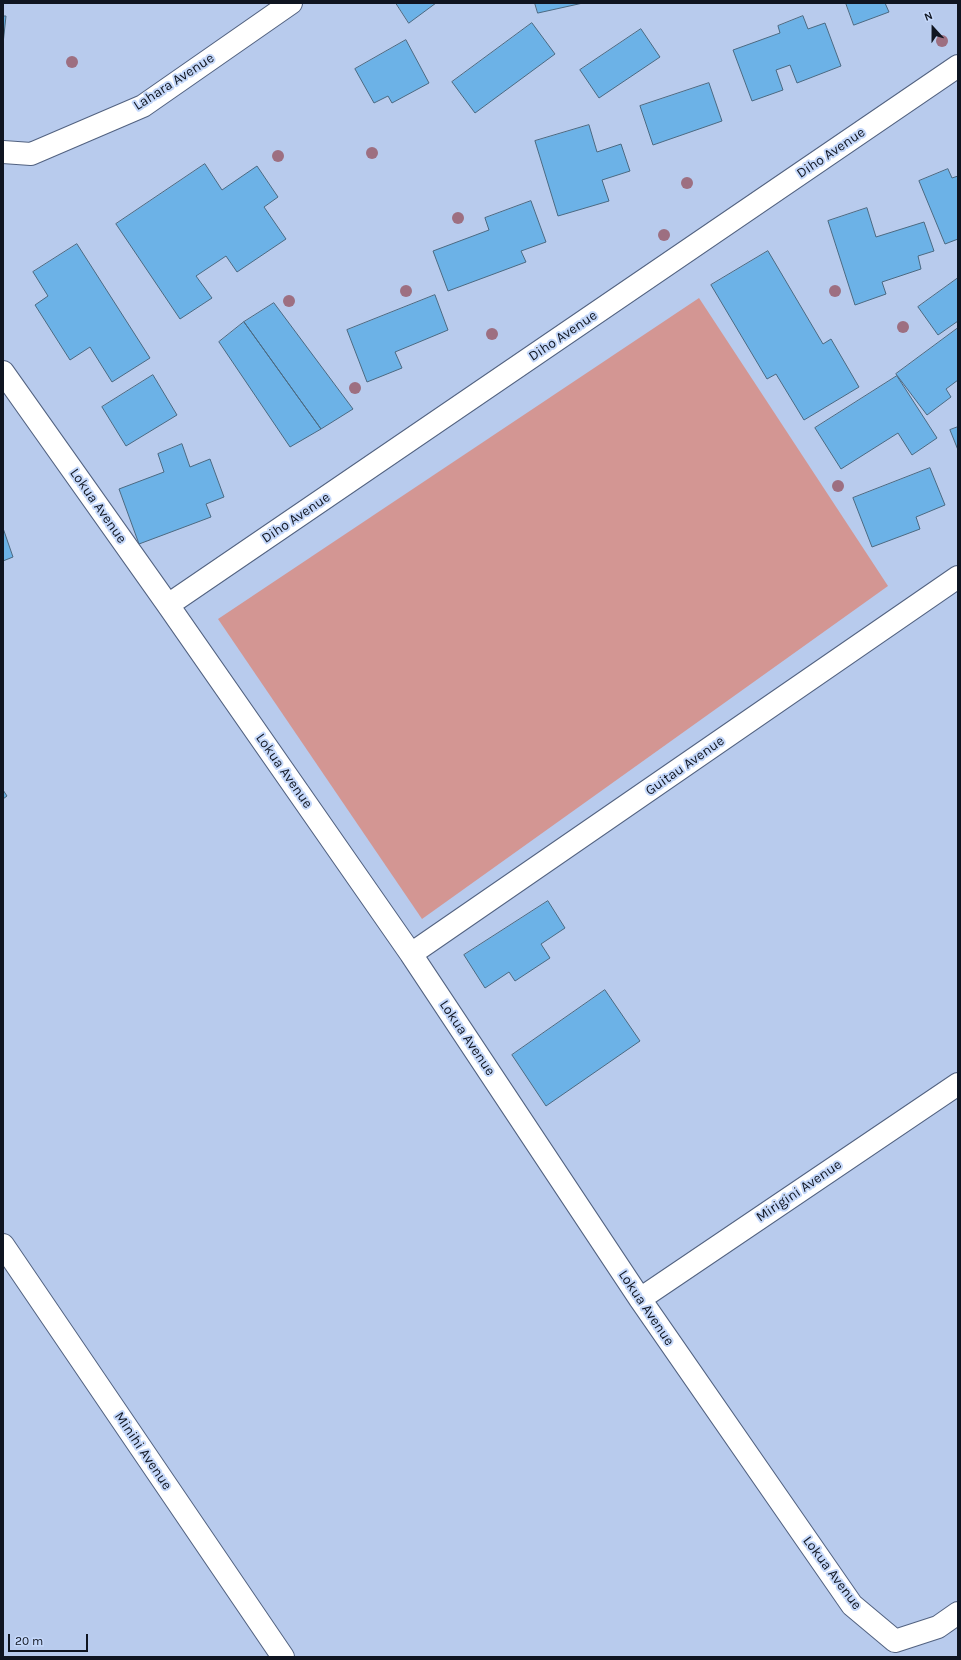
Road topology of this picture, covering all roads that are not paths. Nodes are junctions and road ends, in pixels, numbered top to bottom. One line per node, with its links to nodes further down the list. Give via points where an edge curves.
1 (291, 3): 3 (street, Lahara Avenue, via 143,106 31,154)
2 (958, 66): 6 (street, Diho Avenue)
3 (3, 152)
4 (3, 372): 6 (street, Lokua Avenue)
5 (958, 577): 7 (street, Guitau Avenue)
6 (168, 605): 7 (street, Lokua Avenue)
7 (412, 954): 10 (street, Lokua Avenue)
8 (958, 1084): 10 (street, Mirigini Avenue)
9 (3, 1245): 12 (street, Minihi Avenue)
10 (640, 1299): 11 (street, Lokua Avenue, via 852,1605 895,1641 938,1627)
11 (958, 1613)
12 (283, 1657)

